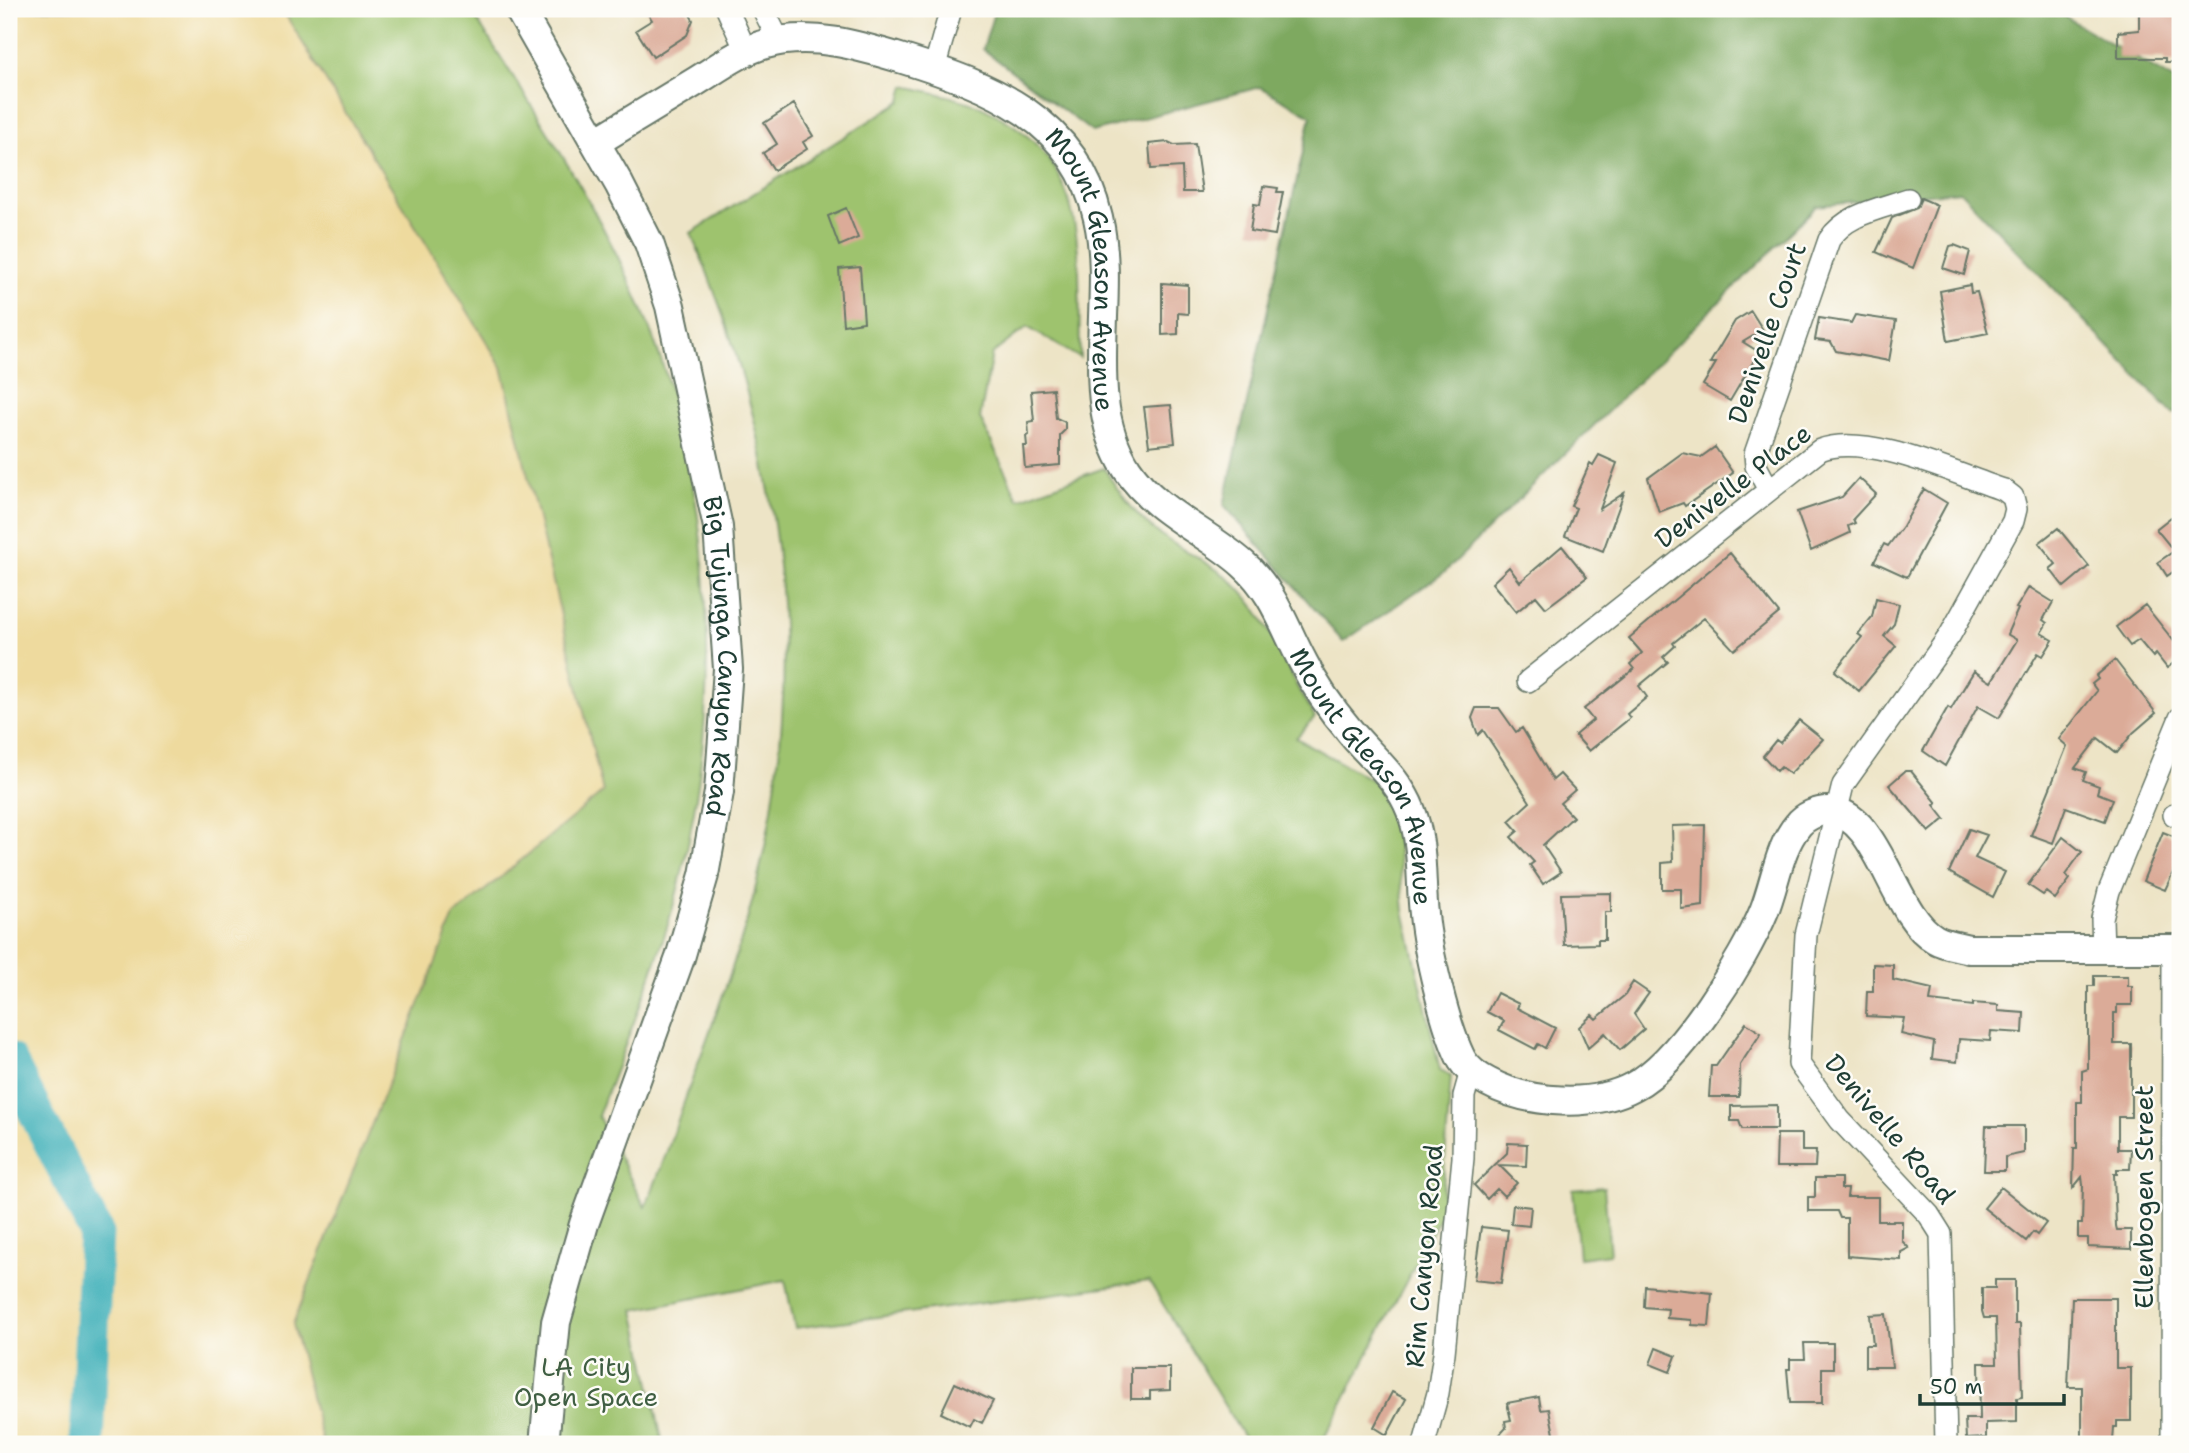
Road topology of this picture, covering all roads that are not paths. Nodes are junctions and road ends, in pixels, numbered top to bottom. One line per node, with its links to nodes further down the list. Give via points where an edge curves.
1 (519, 9): 8 (street, Big Tujunga Canyon Road)
2 (726, 9): 6 (street)
3 (763, 9): 5 (street)
4 (951, 9): 7 (street)
5 (779, 41): 6 (street, Mount Gleason Avenue); 7 (street, Mount Gleason Avenue, via 838,43)
6 (746, 51): 8 (street, Mount Gleason Avenue)
7 (934, 69): 16 (street, Mount Gleason Avenue, via 977,83 1019,106 1047,129 1082,172 1099,219 1104,253 1104,400 1119,455 1129,472 1166,509 1256,577 1330,705 1400,789 1413,816 1419,846 1428,945 1455,1042)
8 (596, 142): 17 (street, Big Tujunga Canyon Road, via 649,243 670,306 718,527 728,669 719,792 704,874 680,958 584,1224 556,1322)
9 (1908, 199): 10 (street, Denivelle Court, via 1855,217 1838,227 1829,240 1755,453 1756,466)
10 (1769, 490): 11 (street, Denivelle Place); 13 (street, Denivelle Place, via 1820,450 1851,443 2004,490 2013,497 2016,509 1960,618 1852,770)
11 (1528, 681)
12 (2180, 718): 15 (street, via 2109,891 2102,919)
13 (1835, 810): 15 (street, via 1851,817 1864,832 1908,911 1939,942 1969,949); 16 (street, via 1821,811 1800,822 1789,838 1764,911 1740,960 1685,1036 1633,1087 1566,1099 1512,1092); 19 (street, Denivelle Road, via 1806,935 1799,1065 1840,1120 1929,1214 1941,1234)
14 (2176, 949): 15 (street); 20 (street, Ellenbogen Street)
15 (2103, 950)
16 (1471, 1071): 18 (street, Rim Canyon Road, via 1464,1096 1463,1158 1444,1353)
17 (544, 1444)
18 (1424, 1444)
19 (1946, 1444)
20 (2172, 1444)

